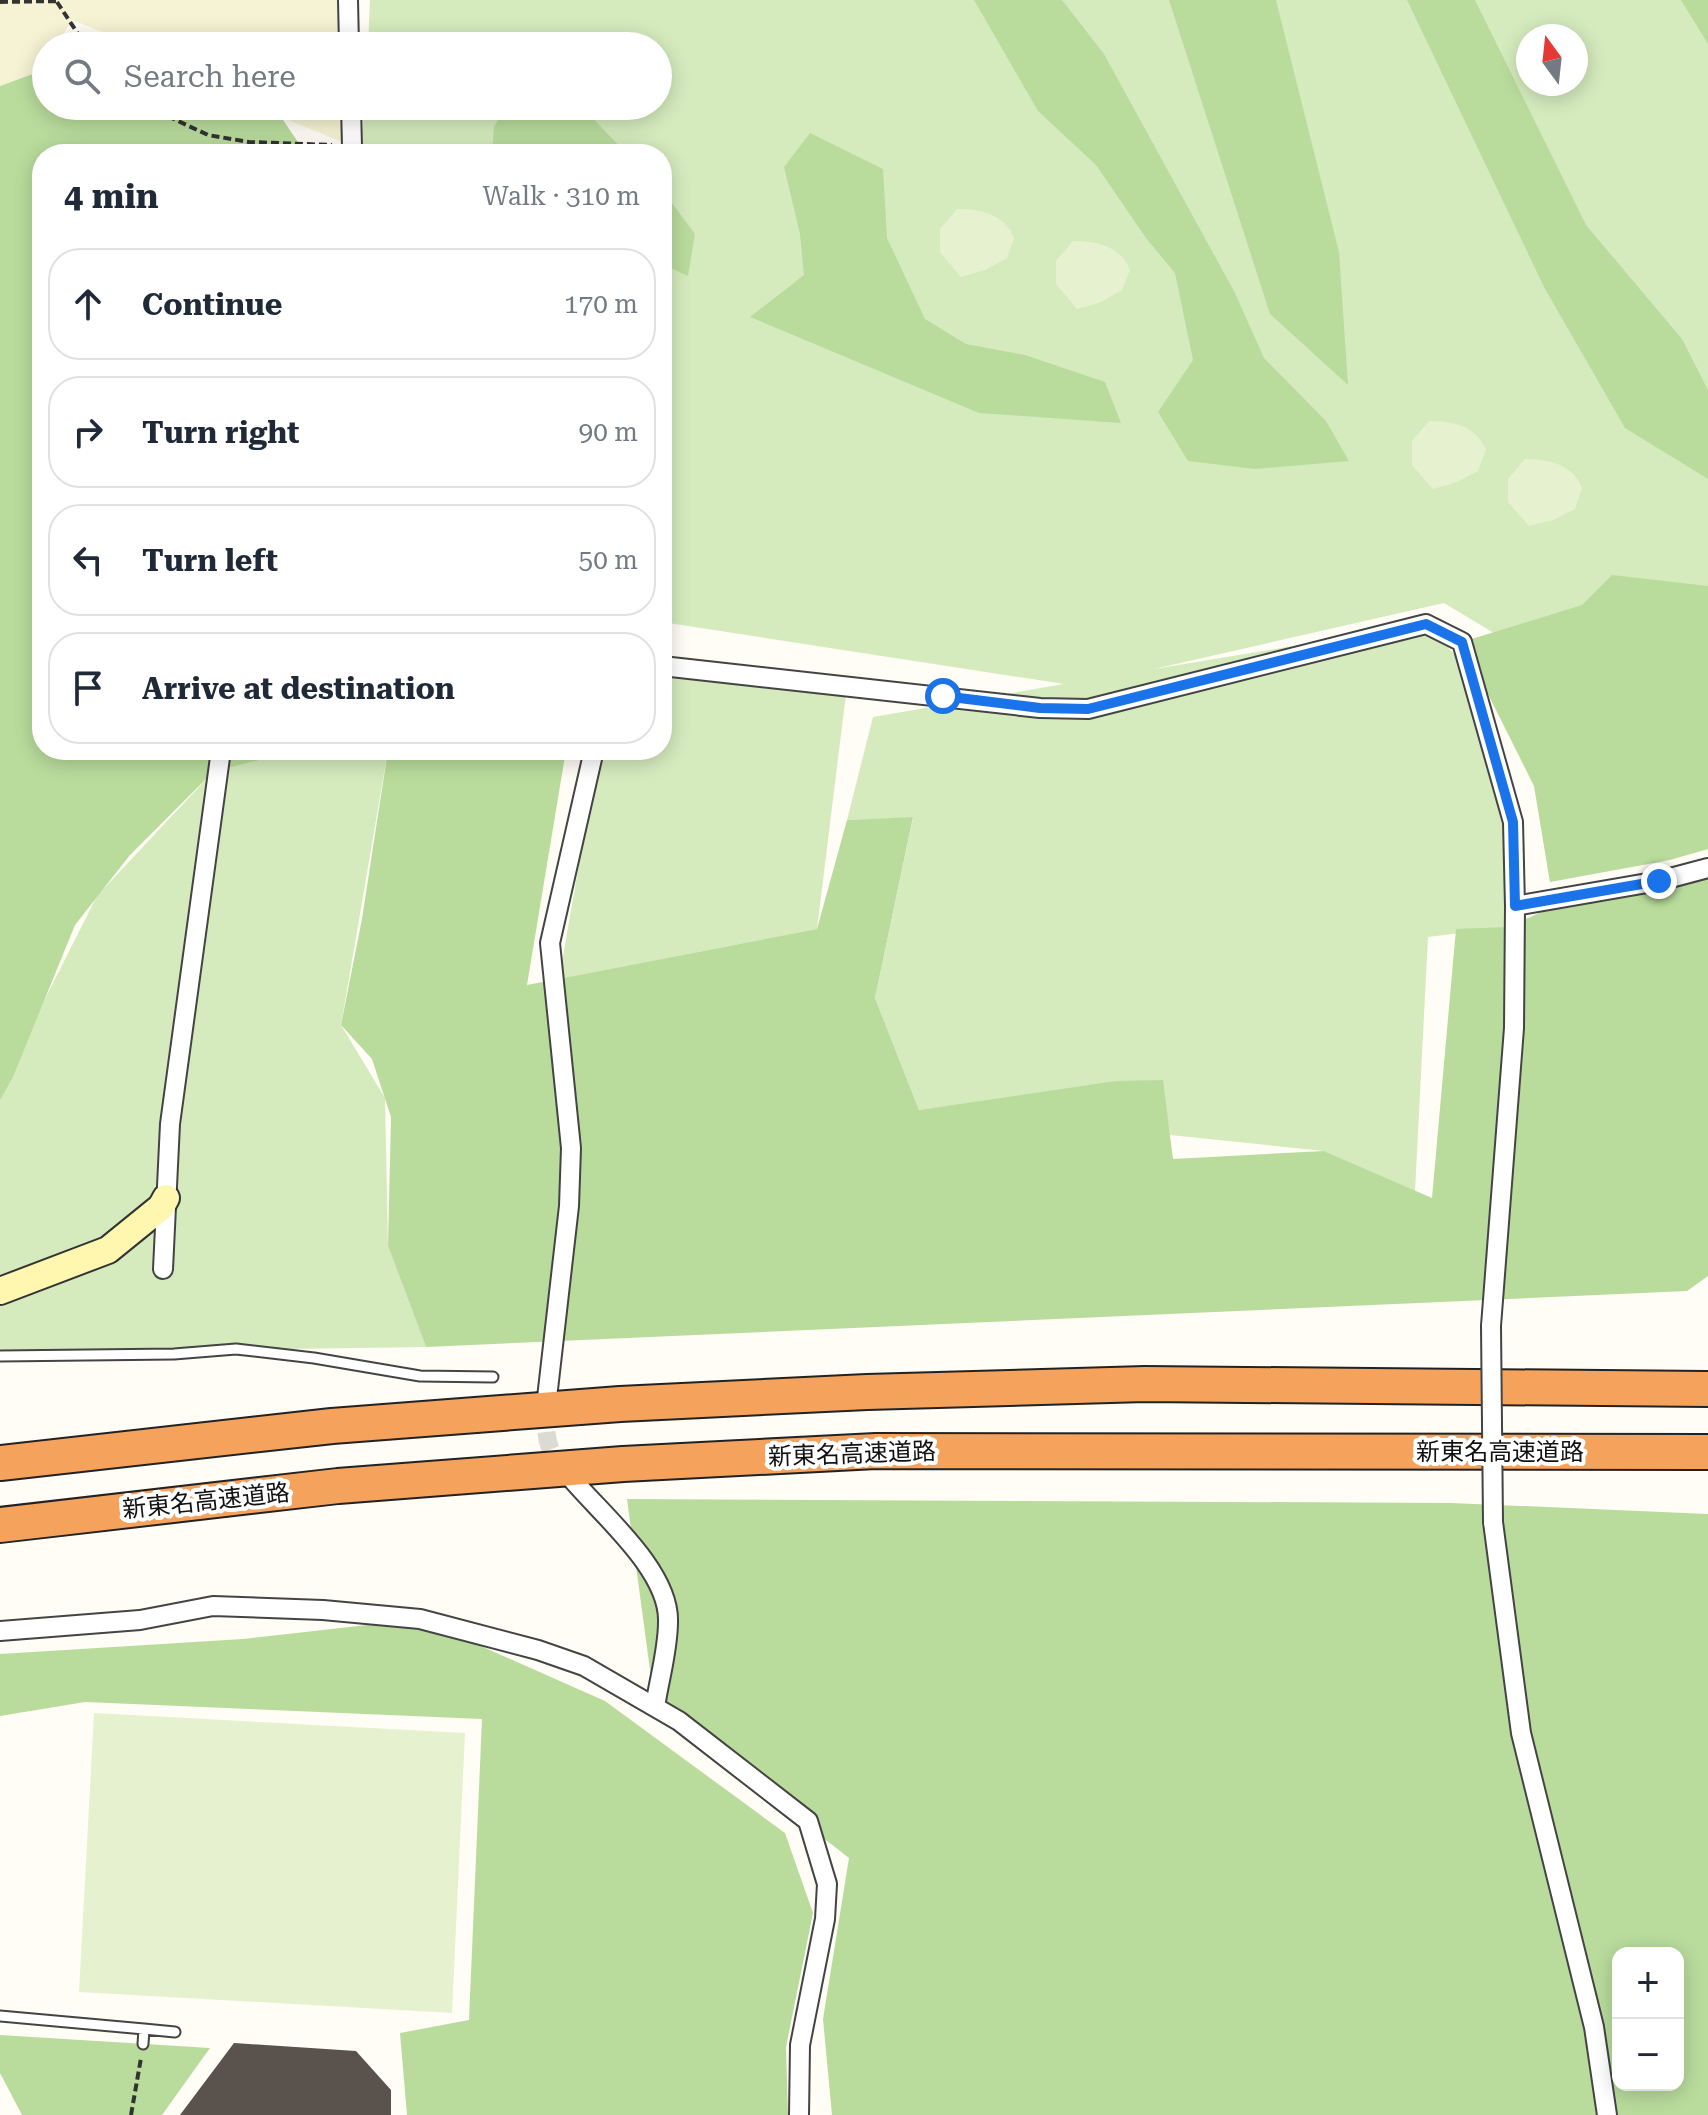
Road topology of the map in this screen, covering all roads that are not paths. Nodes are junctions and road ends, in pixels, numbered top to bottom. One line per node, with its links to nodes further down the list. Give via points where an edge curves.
1 (348, 0): 2 (street)
2 (349, 32)
3 (351, 120): 4 (street)
4 (351, 144)
5 (672, 667): 9 (street, via 1088,709 1426,624 1462,642 1513,822)
6 (220, 760): 10 (street, via 170,1124)
7 (592, 760): 16 (street, via 550,943 571,1148)
8 (1708, 868): 9 (street)
9 (1515, 906): 28 (street, bridge, via 1514,1028 1491,1326 1493,1522 1521,1733 1594,2027)
10 (166, 1198): 11 (street); 12 (street, via 108,1250)
11 (163, 1269)
12 (0, 1291)
13 (0, 1356): 14 (lane, via 236,1349 420,1376)
14 (493, 1377)
15 (1708, 1389): 18 (highway, via 1145,1384 867,1392 332,1426)
16 (547, 1398)
17 (1708, 1452): 20 (highway, 新東名高速道路, via 876,1451 338,1486)
18 (0, 1463)
19 (571, 1478): 22 (street, via 611,1518 663,1588 668,1621)
20 (0, 1525)
21 (0, 1631): 22 (street, via 140,1620 213,1606 420,1619 584,1666)
22 (655, 1707): 27 (street, via 808,1821 827,1884 800,2045)
23 (0, 2016): 24 (lane)
24 (144, 2029): 25 (lane); 26 (lane)
25 (175, 2032)
26 (143, 2044)
27 (799, 2115)
28 (1607, 2115)

